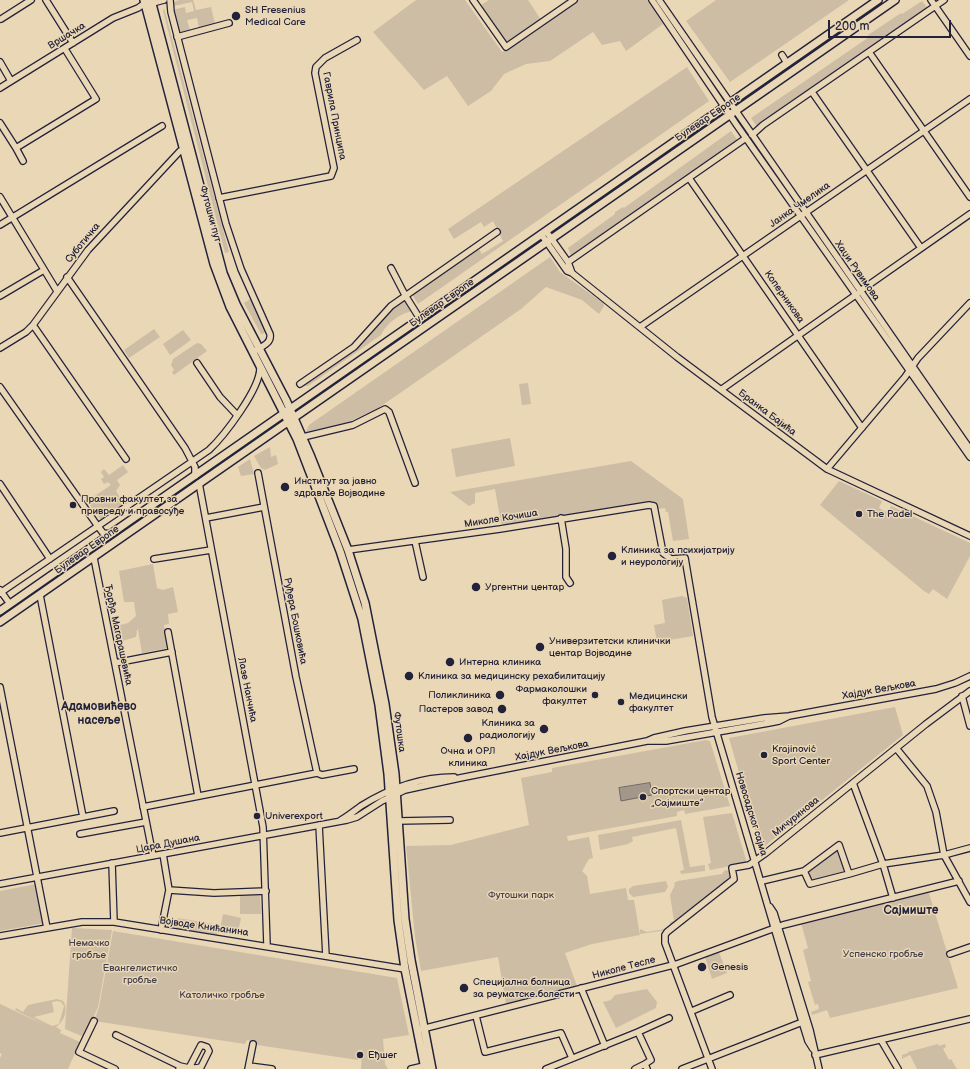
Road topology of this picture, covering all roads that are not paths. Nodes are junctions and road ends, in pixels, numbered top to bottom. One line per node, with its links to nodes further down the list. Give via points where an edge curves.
1 (31, 0): 15 (street)
2 (46, 0): 19 (street)
3 (164, 0): 13 (street, Вршачка)
4 (170, 0): 17 (street, via 169,7)
5 (473, 0): 6 (street, via 506,47)
6 (574, 0)
7 (652, 0): 30 (street)
8 (659, 0): 30 (street)
9 (878, 0): 25 (main road, Булевар Европе)
10 (895, 0): 31 (main road, Булевар Европе)
11 (931, 0): 14 (street)
12 (944, 0): 14 (street)
13 (148, 2): 19 (street, Вршачка, via 113,18); 38 (main road, Футошки пут); 39 (main road, Футошки пут)
14 (935, 6): 21 (street); 23 (street)
15 (1, 19)
16 (229, 23): 17 (street)
17 (177, 37): 45 (street)
18 (357, 40): 45 (street, Гаврила Принципа, via 324,58 316,67 333,173 328,178)
19 (73, 43): 20 (street, Вршачка)
20 (65, 49): 26 (street, Вршачка); 37 (street, via 96,99)
21 (869, 52): 28 (street); 34 (street)
22 (782, 55): 25 (street)
23 (970, 56)
24 (0, 62): 26 (street)
25 (788, 63): 30 (main road, Булевар Европе)
26 (11, 81): 27 (street, Вршачка)
27 (0, 88)
28 (812, 92): 35 (street, via 763,125); 41 (street)
29 (970, 99): 34 (street, Јанка Чмелика)
30 (728, 105): 31 (street, Хаџи Рувимова); 51 (main road, Булевар Европе)
31 (733, 113): 35 (street, Хаџи Рувимова); 36 (street, Хаџи Рувимова); 52 (main road, Булевар Европе)
32 (0, 124): 37 (street)
33 (162, 126): 48 (street)
34 (924, 130): 41 (street, Јанка Чмелика); 44 (street)
35 (752, 136): 46 (street, Хаџи Рувимова)
36 (746, 138): 42 (street); 46 (street, Хаџи Рувимова)
37 (16, 148): 40 (street)
38 (183, 149): 39 (street); 59 (street, Суботичка, via 111,223); 70 (main road, Футошки пут, via 214,264 230,307)
39 (190, 152): 70 (main road, Футошки пут, via 224,273)
40 (23, 161)
41 (866, 170): 46 (street, Јанка Чмелика); 53 (street)
42 (689, 178): 54 (street, Коперникова); 55 (street)
43 (0, 197): 48 (street)
44 (970, 197)
45 (219, 198): 70 (street, via 241,269 271,338)
46 (803, 214): 54 (street, Јанка Чмелика); 61 (street, Хаџи Рувимова)
47 (970, 214): 53 (street)
48 (12, 217): 49 (street); 57 (street)
49 (0, 225)
50 (497, 232): 62 (street)
51 (544, 232): 52 (street); 65 (main road, Булевар Европе)
52 (549, 240): 55 (street); 58 (street, Бранка Бајића, via 567,271); 82 (main road, Булевар Европе)
53 (922, 248): 61 (street)
54 (744, 256): 67 (street, Јанка Чмелика); 68 (street, Коперникова)
55 (568, 262): 58 (street)
56 (391, 268): 62 (street)
57 (44, 270): 60 (street); 63 (street)
58 (572, 273): 67 (street, Бранка Бајића)
59 (67, 277): 60 (street, Суботичка); 88 (street)
60 (57, 291): 66 (street, Суботичка)
61 (858, 293): 68 (street); 73 (street, Хаџи Рувимова)
62 (405, 295): 65 (street); 76 (street, via 391,306 354,346)
63 (0, 296)
64 (970, 303): 73 (street)
65 (420, 319): 79 (main road, Булевар Европе)
66 (33, 325): 69 (street, Суботичка); 87 (street)
67 (640, 327): 78 (street, Бранка Бајића)
68 (799, 335): 78 (street); 83 (street, Коперникова)
69 (0, 348)
70 (256, 350): 72 (main road, Футошки пут); 79 (main road, Футошки пут)
71 (197, 363): 80 (street, via 220,397)
72 (260, 367): 74 (street); 75 (main road, Футошки пут)
73 (911, 368): 83 (street); 85 (street, Хаџи Рувимова)
74 (258, 381): 75 (street, via 262,378); 80 (street, Булевар Европе)
75 (267, 381): 81 (main road, Футошки пут)
76 (300, 384)
77 (0, 387): 99 (street)
78 (722, 389): 90 (street, Бранка Бајића)
79 (291, 410): 81 (main road, Булевар Европе); 82 (main road, Футошка)
80 (237, 415): 88 (street, Булевар Европе, via 218,442)
81 (284, 415): 82 (main road, Футошки пут); 89 (main road, Булевар Европе)
82 (291, 420): 84 (main road, Футошка); 93 (main road, Булевар Европе); 133 (main road, Футошка, via 355,593 370,652)
83 (862, 428): 90 (street)
84 (303, 437): 94 (street, via 353,425 385,409 389,412); 105 (main road, Футошка)
85 (969, 449): 86 (street, Хаџи Рувимова)
86 (970, 457)
87 (126, 459)
88 (194, 464): 89 (street, via 200,469); 92 (street); 99 (street, Булевар Европе)
89 (206, 468): 92 (main road, Булевар Европе)
90 (827, 469): 101 (street, Бранка Бајића)
91 (258, 473): 96 (street, Руђера Бошковића)
92 (194, 476): 100 (main road, Булевар Европе)
93 (199, 483): 97 (street, Лазе Нанчића); 107 (main road, Булевар Европе)
94 (415, 483)
95 (0, 484): 106 (street)
96 (264, 507): 97 (street); 130 (street, Руђера Бошковића)
97 (206, 518): 104 (street, Лазе Нанчића)
98 (561, 518): 103 (street, Миколе Кочиша); 110 (street, via 566,549 566,578); 124 (street, Миколе Кочиша, via 653,505 663,553 669,558 684,557)
99 (100, 529): 100 (street, via 105,534); 102 (street); 106 (street, Булевар Европе)
100 (111, 534): 102 (main road, Булевар Европе)
101 (970, 536)
102 (102, 540): 113 (main road, Булевар Европе)
103 (415, 541): 105 (street, Миколе Кочиша); 109 (street)
104 (211, 550): 108 (street); 132 (street, Лазе Нанчића)
105 (348, 550): 133 (main road, Футошка, via 368,615 385,704)
106 (50, 558): 111 (street, Булевар Европе)
107 (94, 558): 112 (main road, Булевар Европе); 118 (street, Ђорђа Магарашевића)
108 (154, 560)
109 (423, 577)
110 (570, 583)
111 (0, 592): 113 (street)
112 (40, 595): 115 (main road, Булевар Европе); 137 (street)
113 (10, 604): 114 (main road, Булевар Европе)
114 (0, 611)
115 (0, 622)
116 (168, 632): 117 (street)
117 (172, 652): 118 (street); 134 (street)
118 (115, 663): 135 (street, Ђорђа Магарашевића)
119 (970, 676): 123 (street, Хајдук Вељкова, via 936,689)
120 (0, 687): 142 (street)
121 (970, 691): 122 (street, Мичуринова)
122 (962, 696): 125 (street); 128 (street, Мичуринова)
123 (789, 716): 124 (street, Хајдук Вељкова); 126 (street, Хајдук Вељкова, via 779,721)
124 (715, 726): 126 (street, Новосадског сајма); 127 (street, Хајдук Вељкова, via 663,735)
125 (970, 726)
126 (716, 733): 127 (street, Хајдук Вељкова, via 666,741); 150 (street, Новосадског сајма)
127 (647, 741): 133 (street, Хајдук Вељкова)
128 (896, 748): 131 (street, Мичуринова); 148 (street, via 927,786)
129 (354, 769): 130 (street, via 322,775)
130 (317, 772): 132 (street)
131 (853, 783): 150 (street, Мичуринова); 152 (street)
132 (256, 785): 134 (street); 145 (street, Лазе Нанчића)
133 (393, 793): 139 (main road, Футошка); 141 (street, Цара Душана, via 339,821); 173 (main road, Футошка, via 398,920)
134 (198, 796): 135 (street)
135 (143, 807): 140 (street, Ђорђа Магарашевића)
136 (114, 811): 137 (street)
137 (83, 817): 142 (street)
138 (450, 820): 139 (street)
139 (398, 821): 182 (main road, Футошка, via 405,919)
140 (146, 822): 144 (street); 149 (street, Ђорђа Магарашевића)
141 (319, 825): 145 (street, Цара Душана); 171 (street)
142 (28, 827): 143 (street); 155 (street)
143 (0, 833)
144 (80, 834)
145 (264, 835): 147 (street, Цара Душана); 160 (street, Лазе Нанчића)
146 (970, 848): 148 (street)
147 (163, 854): 149 (street, Цара Душана); 159 (street)
148 (944, 855): 152 (street); 157 (street)
149 (153, 856): 151 (street, Цара Душана)
150 (755, 860): 156 (street, Новосадског сајма); 172 (street, Мичуринова, via 749,865 732,868 734,879 667,932 665,943)
151 (112, 863): 155 (street, Цара Душана); 163 (street)
152 (883, 864): 154 (street); 161 (street)
153 (804, 871): 154 (street, via 810,884); 154 (street, via 839,845); 156 (street)
154 (849, 873)
155 (37, 878): 158 (street, Цара Душана); 165 (street)
156 (762, 881): 164 (street, Новосадског сајма)
157 (959, 881): 161 (street, Николе Тесле); 162 (street)
158 (0, 884)
159 (169, 890): 160 (street, via 214,893); 166 (street)
160 (266, 891): 168 (street, Лазе Нанчића)
161 (893, 898): 164 (street, Николе Тесле)
162 (970, 902)
163 (114, 922): 165 (street, Војводе Книћанина, via 82,922); 166 (street, Војводе Книћанина)
164 (776, 927): 172 (street, Николе Тесле); 181 (street, Новосадског сајма)
165 (47, 928): 167 (street, Војводе Книћанина)
166 (161, 930): 168 (street, Војводе Книћанина)
167 (0, 936)
168 (267, 946): 171 (street, Војводе Книћанина)
169 (970, 948): 170 (street)
170 (950, 954)
171 (326, 956): 173 (street, Војводе Книћанина)
172 (673, 964): 174 (street, Николе Тесле); 176 (street, Мичуринова)
173 (405, 969): 182 (main road, Футошка)
174 (581, 988): 177 (street, Николе Тесле); 187 (street)
175 (730, 995): 176 (street)
176 (692, 1010): 190 (street, Мичуринова)
177 (476, 1016): 182 (street, Николе Тесле); 189 (street, via 485,1052 561,1033)
178 (669, 1018): 183 (street)
179 (970, 1019): 185 (street)
180 (94, 1021): 196 (street, via 79,1052)
181 (804, 1021): 188 (street, Новосадског сајма); 190 (street)
182 (420, 1030): 193 (main road, Футошка); 199 (main road, Футошка)
183 (638, 1032): 187 (street); 191 (street, via 650,1060)
184 (116, 1035): 194 (street)
185 (881, 1040): 188 (street); 205 (street)
186 (253, 1044): 192 (street)
187 (605, 1046): 189 (street)
188 (814, 1052): 204 (street, Новосадског сајма)
189 (572, 1058): 200 (street)
190 (709, 1058): 202 (street); 203 (street, Мичуринова)
191 (646, 1066): 201 (street)
192 (249, 1067): 197 (street)
193 (425, 1067): 198 (street)
194 (179, 1068): 195 (street)
195 (189, 1068)
196 (115, 1069)
197 (272, 1069)
198 (412, 1069)
199 (432, 1069)
200 (546, 1069)
201 (635, 1069)
202 (682, 1069)
203 (712, 1069)
204 (819, 1069)
205 (898, 1069)

